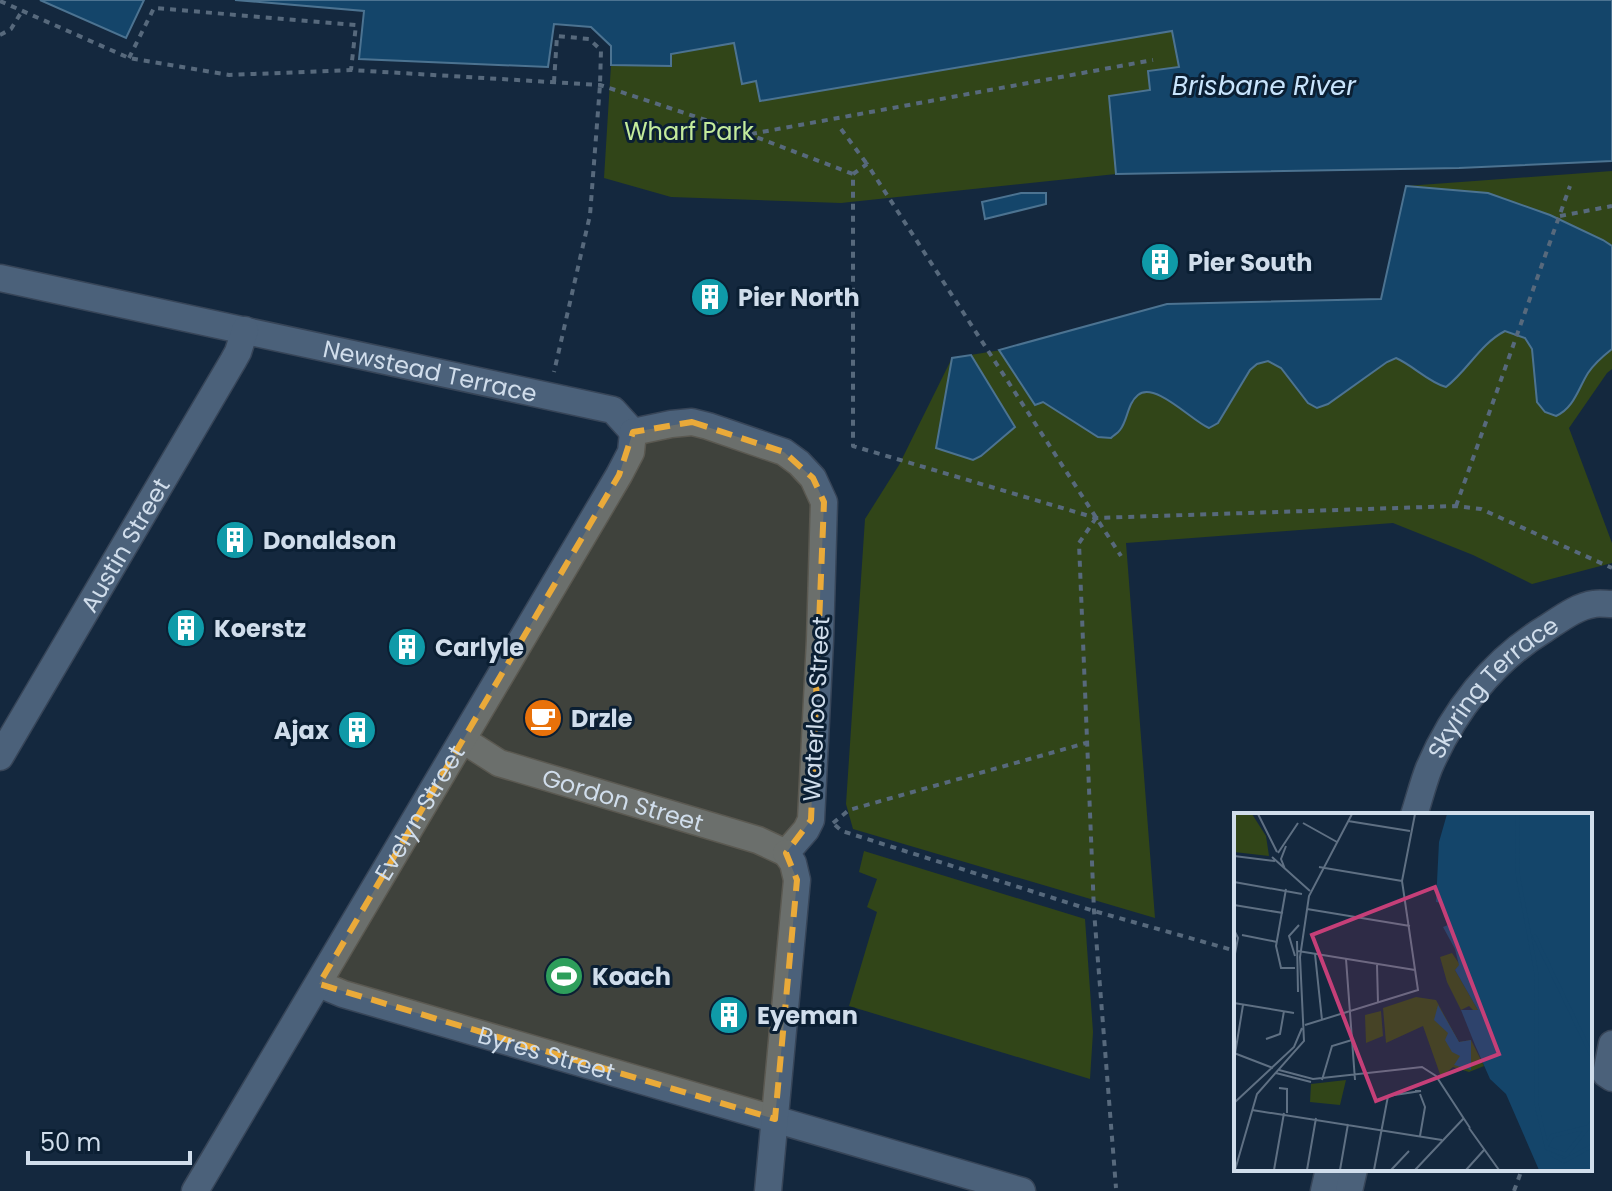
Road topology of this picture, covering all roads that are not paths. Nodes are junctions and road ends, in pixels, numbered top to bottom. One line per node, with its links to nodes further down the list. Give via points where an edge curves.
1 (0, 278): 2 (street, Newstead Terrace)
2 (245, 330): 3 (street, Newstead Terrace, via 613,410); 6 (street, Austin Street, via 233,361)
3 (633, 432): 5 (street, Evelyn Street, via 631,452 619,475); 9 (street, Waterloo Street, via 692,422 784,452 813,478 824,502 822,822 806,830)
4 (1612, 605): 7 (street, Skyring Terrace, via 1591,604 1543,629 1472,692 1428,770); 8 (street, Skyring Terrace, via 1523,663 1493,693 1449,759)
5 (463, 740): 9 (street, Gordon Street, via 499,763 758,840); 10 (street, Evelyn Street)
6 (0, 757)
7 (1415, 813)
8 (1428, 813)
9 (786, 853): 13 (street, via 797,880)
10 (319, 984): 13 (street, Byres Street); 16 (street, Evelyn Street)
11 (1612, 1044): 12 (street, via 1606,1074)
12 (1612, 1078)
13 (775, 1119): 17 (street); 18 (street, Byres Street)
14 (1329, 1171): 19 (street)
15 (1354, 1171): 20 (street)
16 (195, 1191)
17 (768, 1191)
18 (1019, 1191)
19 (1324, 1191)
20 (1349, 1191)

